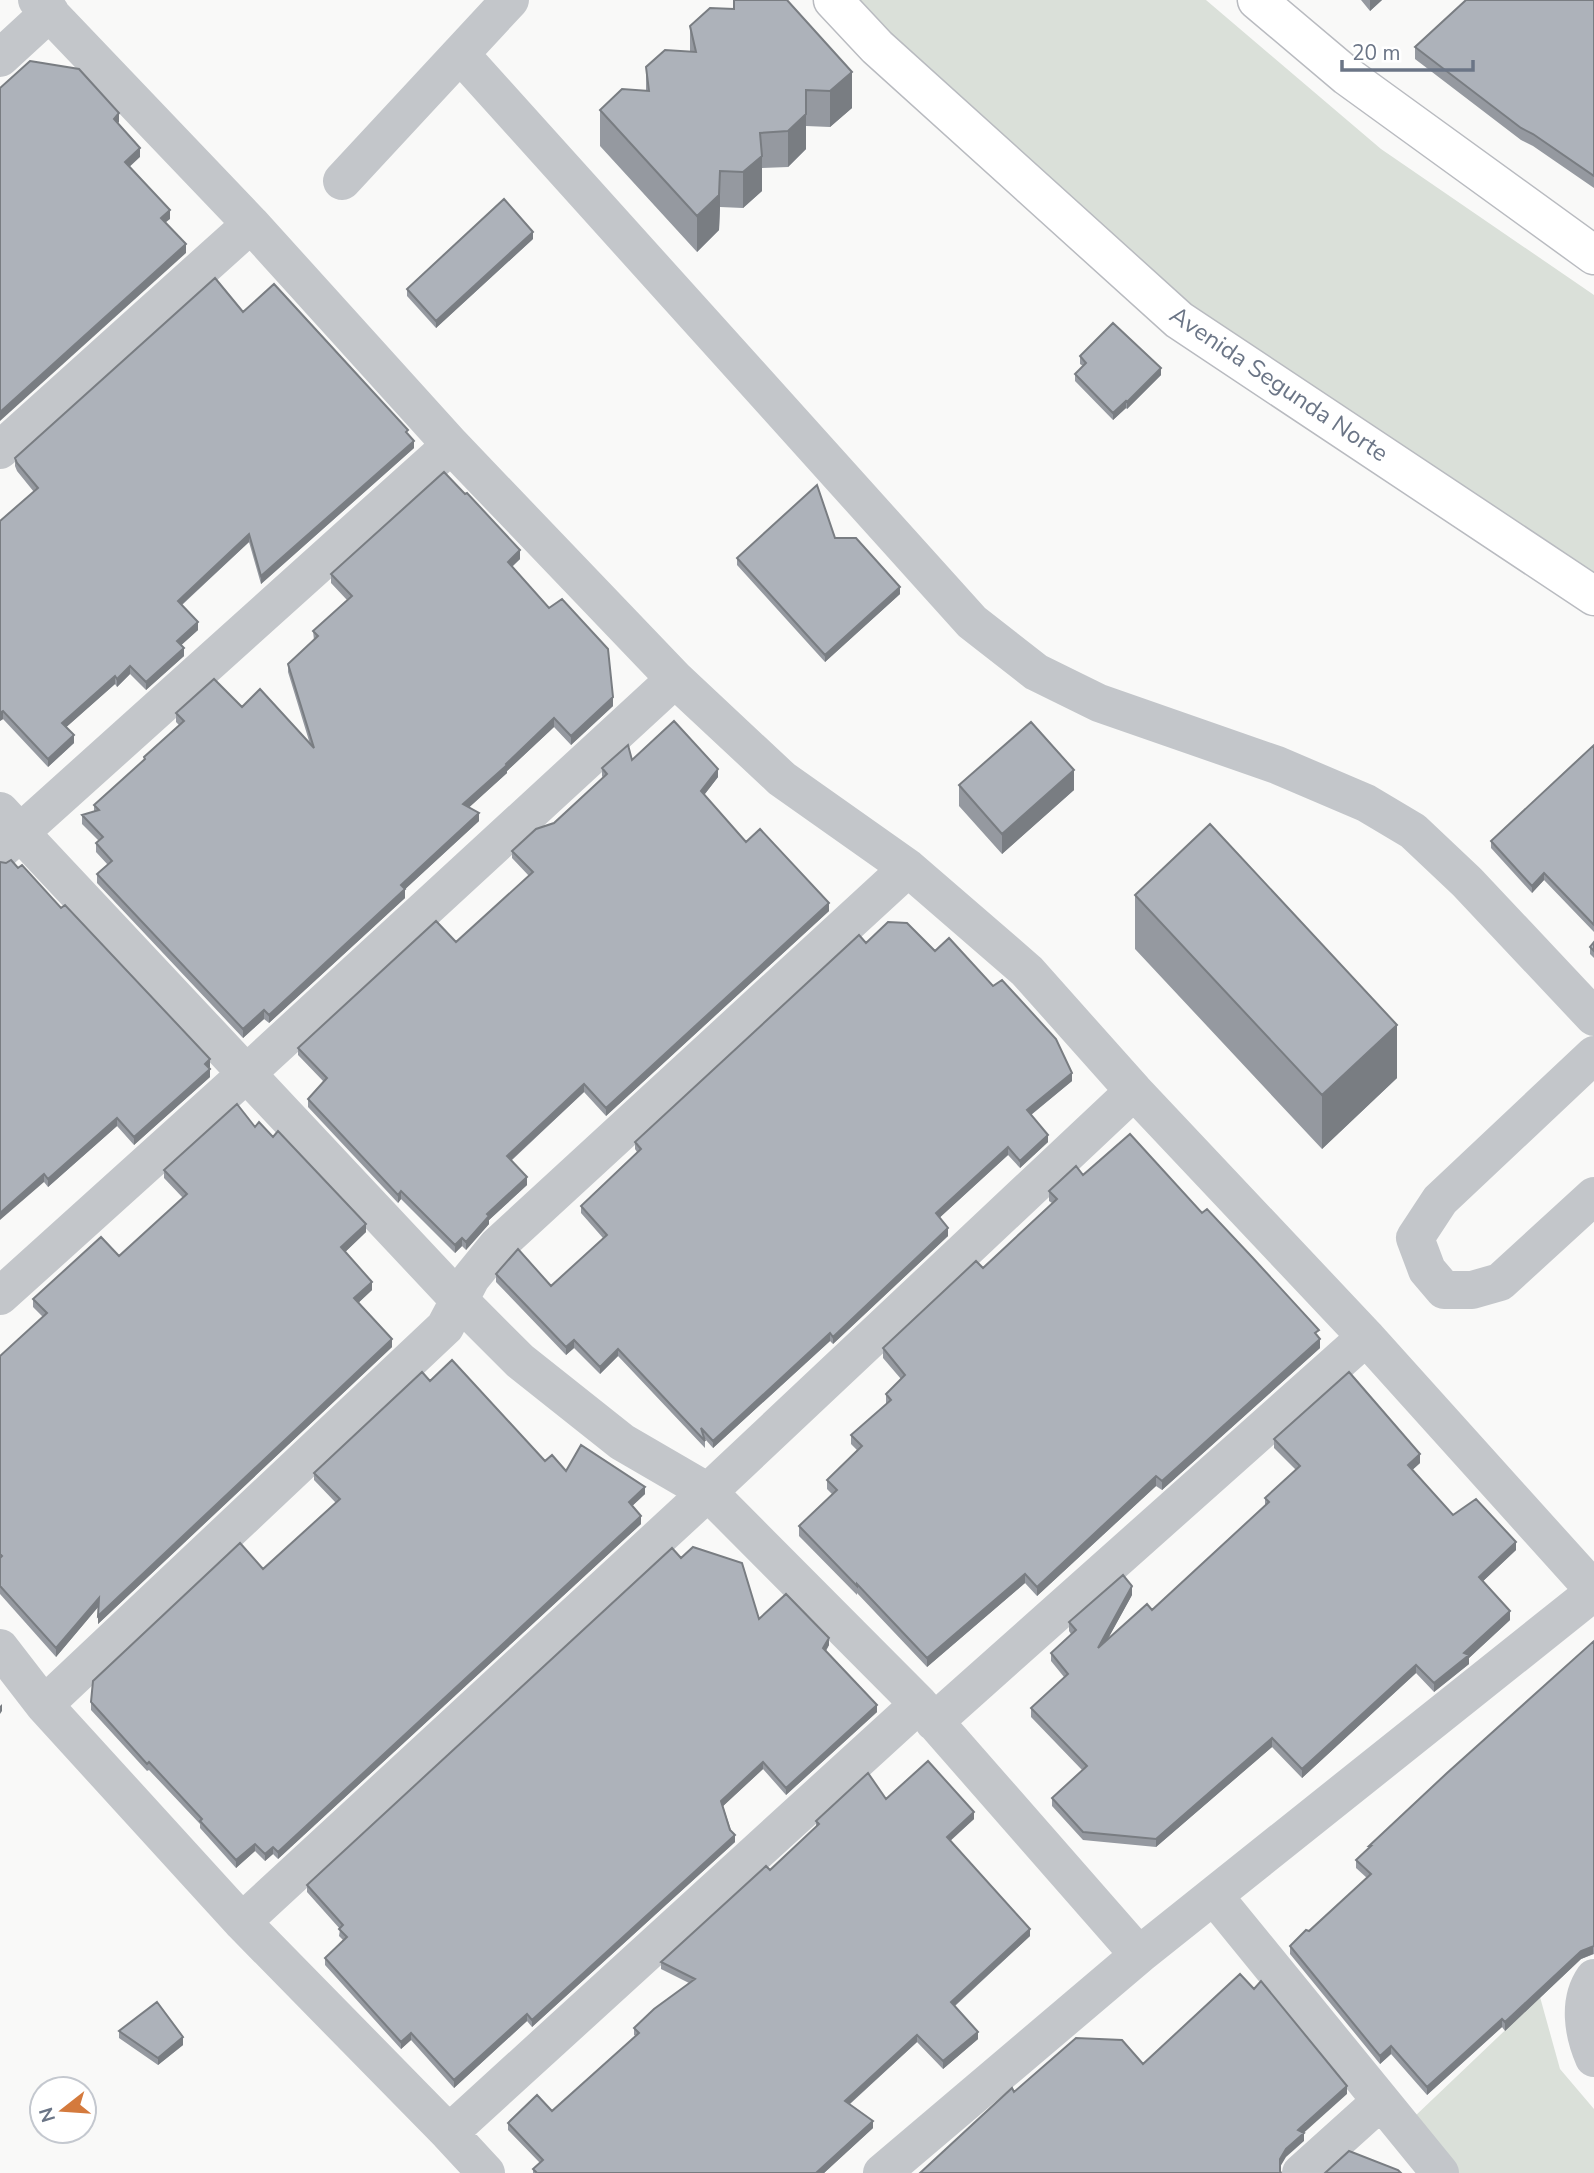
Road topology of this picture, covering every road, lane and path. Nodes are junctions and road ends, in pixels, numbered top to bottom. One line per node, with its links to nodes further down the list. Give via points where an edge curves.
1 (510, 0): 5 (street)
2 (833, 0): 12 (main road, Avenida Segunda Norte, via 877,47 1179,320)
3 (1257, 0): 9 (main road, via 1353,80)
4 (44, 6): 6 (street); 8 (street)
5 (461, 55): 7 (street); 16 (street, via 972,622 1036,672 1099,703 1277,765 1366,803 1413,831)
6 (0, 58)
7 (342, 181)
8 (251, 224): 10 (street); 11 (street)
9 (1594, 255)
10 (451, 445): 13 (street); 14 (street)
11 (0, 450)
12 (1594, 596)
13 (675, 679): 15 (street, via 782,779); 18 (street)
14 (7, 832): 18 (street)
15 (908, 868): 19 (street, via 1027,971); 22 (street, via 496,1246)
16 (1594, 1017)
17 (1594, 1055): 20 (street, via 1440,1200 1415,1238 1427,1270 1444,1290 1472,1290 1500,1282)
18 (246, 1074): 21 (street); 22 (street)
19 (1134, 1091): 23 (street); 24 (street)
20 (1594, 1196)
21 (0, 1296)
22 (460, 1301): 24 (street, via 520,1361 622,1442); 27 (street, via 445,1327)
23 (1366, 1337): 25 (street); 28 (street)
24 (708, 1492): 28 (street); 30 (street)
25 (1594, 1591): 29 (street)
26 (0, 1648): 27 (street)
27 (44, 1705): 30 (street)
28 (927, 1713): 31 (street); 35 (street)
29 (1214, 1896): 31 (street); 34 (street)
30 (242, 1922): 35 (street)
31 (1139, 1955): 37 (street)
32 (1594, 1978): 33 (street, via 1583,2004 1587,2042)
33 (1594, 2058)
34 (1381, 2101): 38 (street); 39 (street)
35 (449, 2133): 36 (street)
36 (486, 2173)
37 (882, 2173)
38 (1301, 2173)
39 (1440, 2173)

